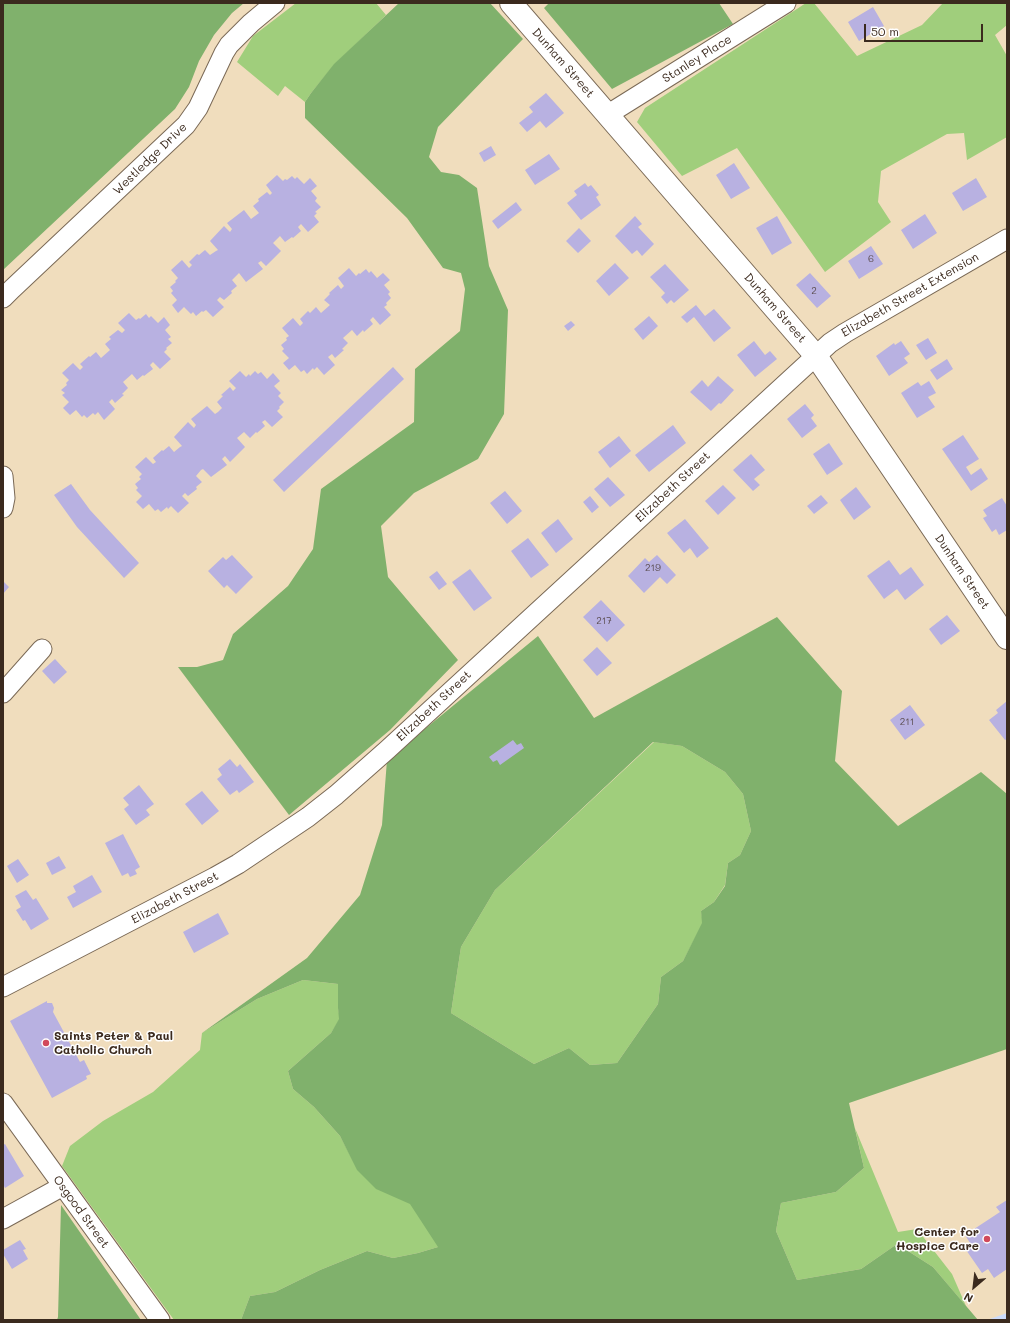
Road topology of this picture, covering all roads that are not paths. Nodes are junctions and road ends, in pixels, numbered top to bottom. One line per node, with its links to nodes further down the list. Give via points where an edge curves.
1 (276, 3): 6 (street, Westledge Drive, via 250,23 229,45 198,108 186,125)
2 (511, 3): 4 (street, Dunham Street)
3 (786, 3): 4 (street, Stanley Place)
4 (607, 114): 7 (street, Dunham Street)
5 (1007, 239): 7 (street, Elizabeth Street Extension, via 835,339)
6 (3, 298)
7 (816, 356): 10 (street, Dunham Street); 13 (street, Elizabeth Street, via 387,750 322,806 215,877)
8 (3, 476): 9 (street)
9 (3, 508)
10 (1007, 638)
11 (42, 649): 12 (street)
12 (3, 693)
13 (3, 987)
14 (3, 1103): 15 (street, Osgood Street)
15 (63, 1186): 16 (street); 17 (street, Osgood Street)
16 (3, 1219)
17 (160, 1320)

